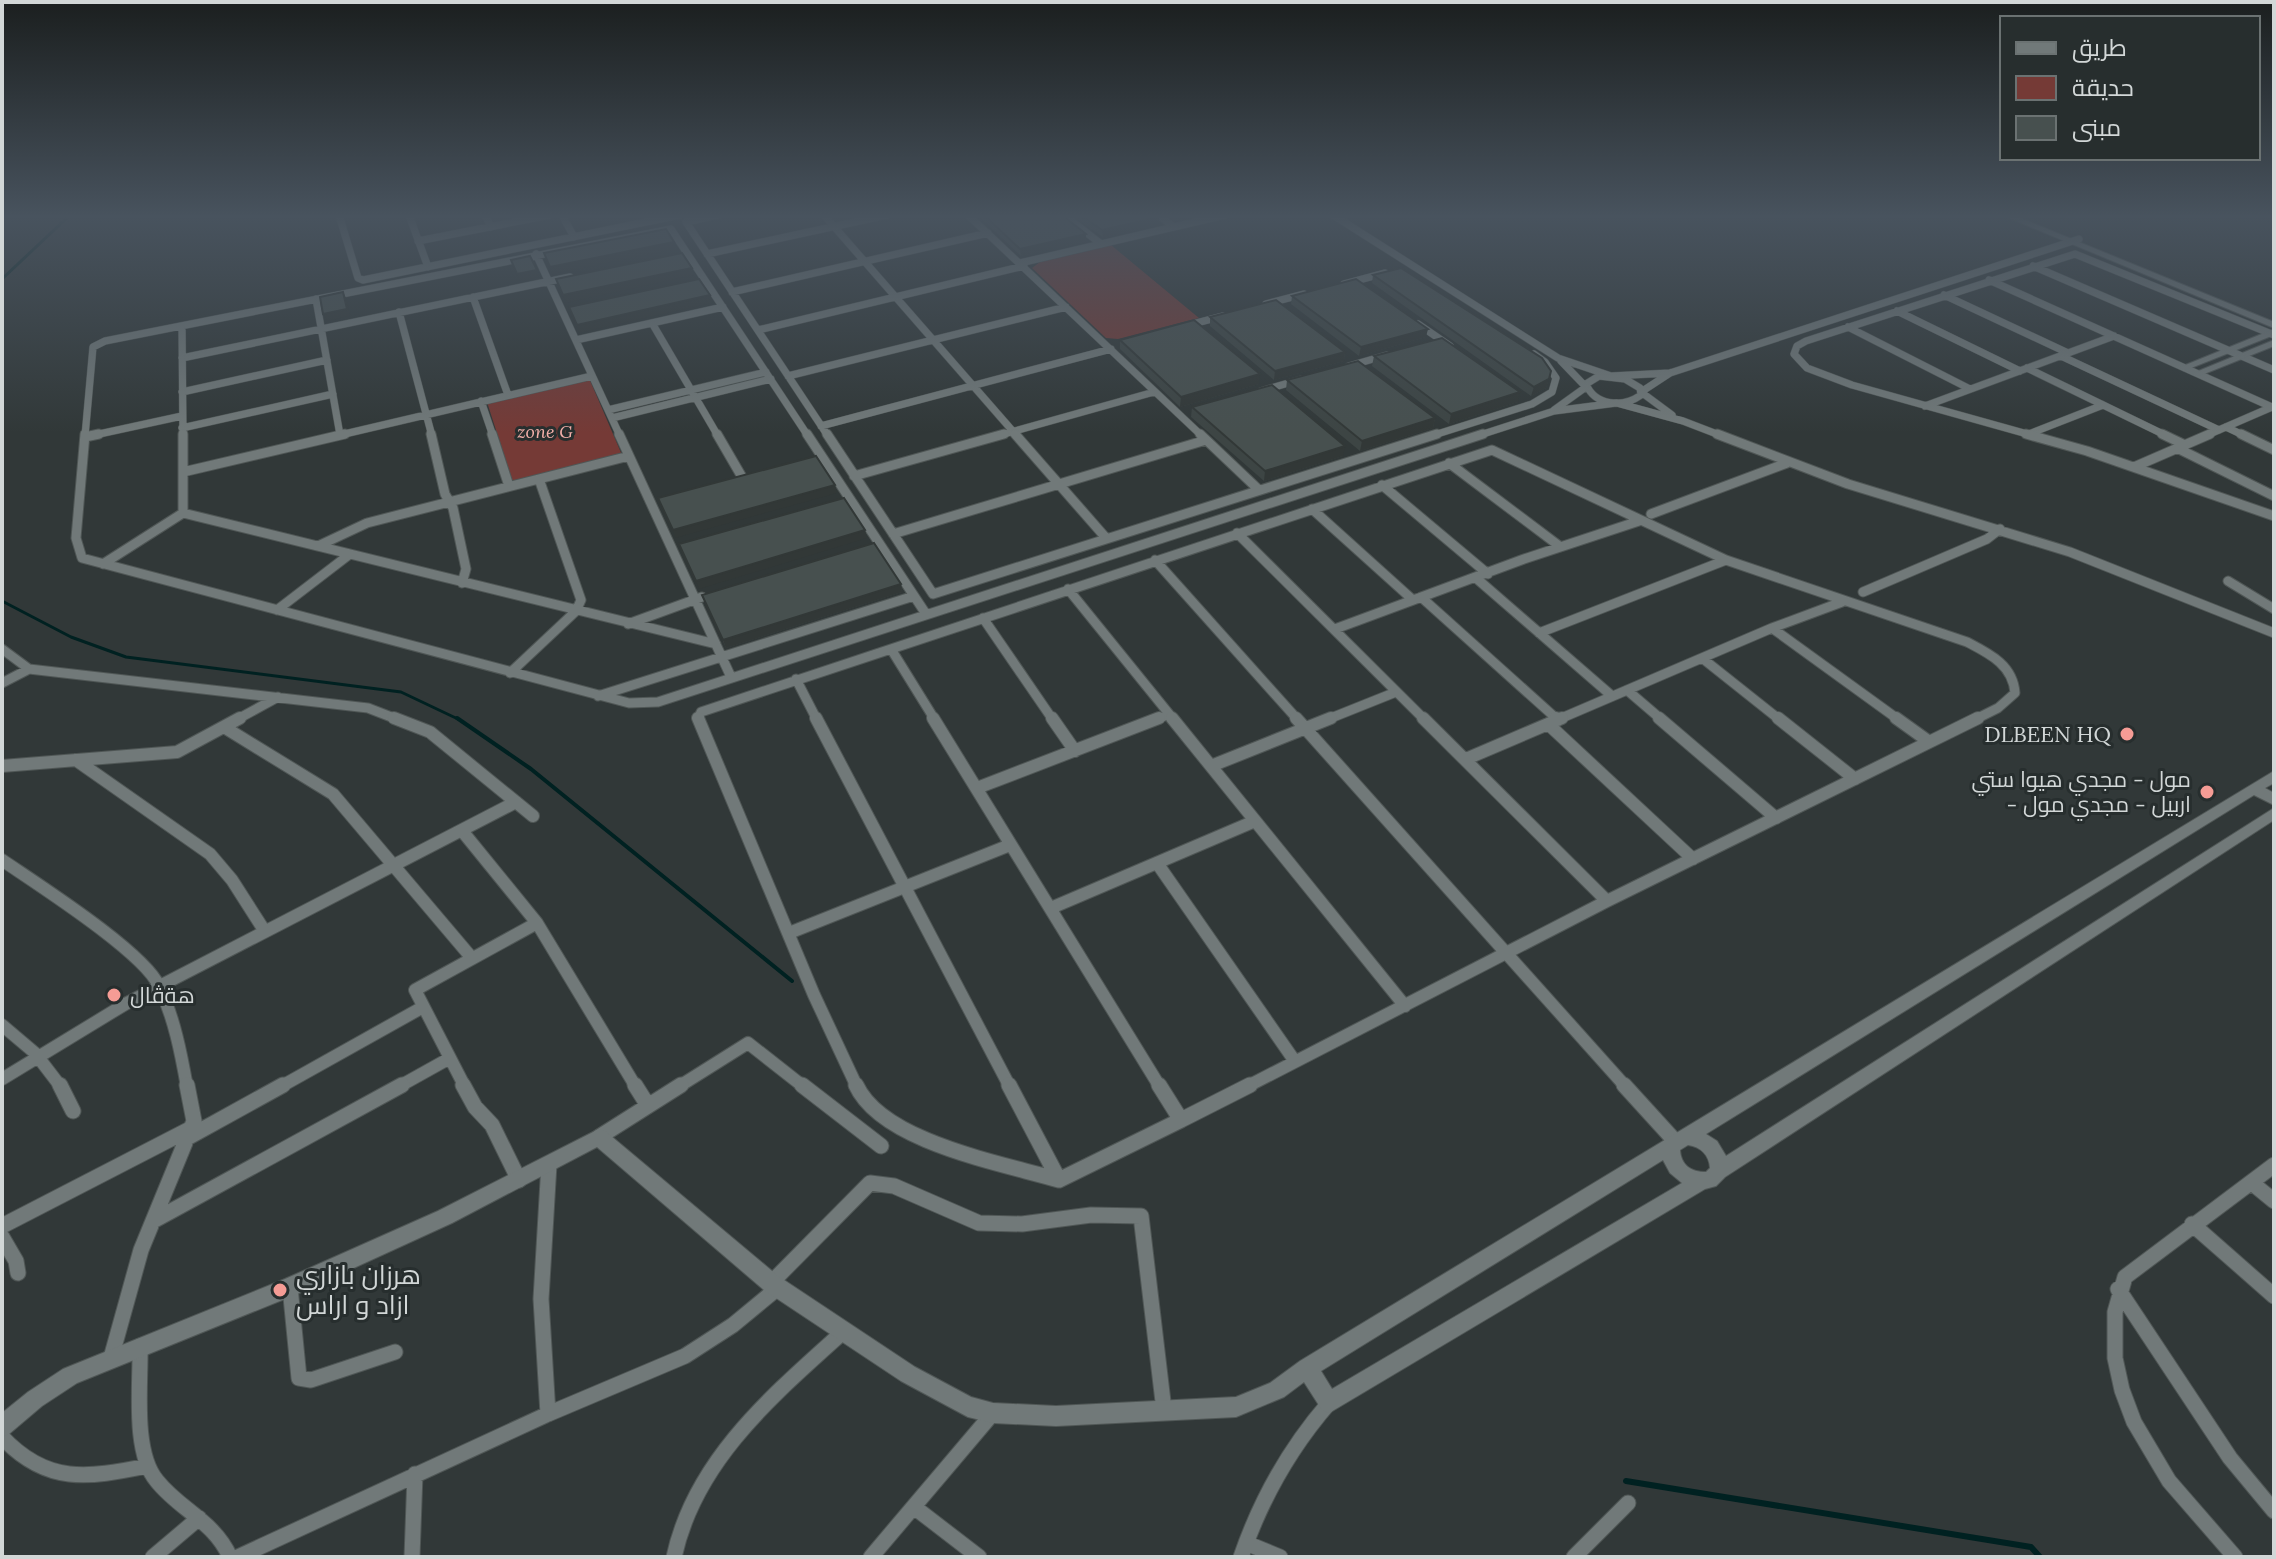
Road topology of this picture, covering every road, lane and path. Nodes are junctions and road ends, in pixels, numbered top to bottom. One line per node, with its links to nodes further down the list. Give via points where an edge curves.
1 (371, 288): 24 (street)
2 (516, 288): 22 (street)
3 (551, 288): 30 (street)
4 (711, 288): 28 (street)
5 (729, 288): 20 (street)
6 (750, 288): 20 (street)
7 (887, 288): 23 (street)
8 (932, 288): 23 (street)
9 (1046, 288): 29 (street)
10 (1430, 288): 91 (street, via 1545,362 1556,378 1555,388)
11 (1447, 288): 60 (street)
12 (1930, 288): 68 (street)
13 (1966, 288): 21 (street)
14 (2006, 288): 46 (street)
15 (2083, 288): 54 (street)
16 (2160, 288): 45 (street)
17 (2176, 288): 45 (street)
18 (2195, 288): 36 (street)
19 (1317, 291): 25 (street)
20 (732, 292): 43 (street)
21 (1944, 295): 32 (street); 57 (street)
22 (473, 297): 33 (street); 85 (street)
23 (895, 297): 43 (street); 49 (street)
24 (316, 299): 39 (street); 42 (street)
25 (1277, 302): 26 (street); 31 (street)
26 (1263, 305)
27 (574, 307): 30 (street)
28 (723, 307): 37 (street); 70 (street)
29 (1066, 307): 49 (street); 52 (street)
30 (562, 310): 47 (street)
31 (1288, 311)
32 (1897, 311): 41 (street); 65 (street)
33 (399, 312): 42 (street); 97 (street)
34 (1236, 312): 38 (street)
35 (1405, 314): 48 (street)
36 (2274, 319)
37 (652, 323): 47 (street); 84 (street)
38 (1196, 323): 40 (street); 44 (street)
39 (182, 326): 59 (street); 110 (street, via 95,345)
40 (1181, 327)
41 (1848, 327): 79 (street); 93 (street, via 1800,343 1796,358 1818,373)
42 (321, 329): 59 (street); 61 (street)
43 (758, 330): 73 (street)
44 (1207, 332)
45 (2273, 334): 54 (street); 58 (street)
46 (2114, 336): 57 (street); 64 (street)
47 (576, 340): 72 (street)
48 (1441, 340): 51 (street); 53 (street)
49 (932, 342): 73 (street); 76 (street)
50 (1122, 342): 52 (street)
51 (1427, 344)
52 (1109, 348): 76 (street); 81 (street)
53 (1454, 349)
54 (2228, 350): 58 (street); 64 (street)
55 (1399, 352): 62 (street)
56 (1346, 355): 62 (street)
57 (2064, 355): 65 (street); 105 (street)
58 (2241, 356): 66 (street); 69 (street)
59 (182, 358): 80 (street)
60 (1558, 358): 74 (street); 78 (street)
61 (327, 360): 80 (street); 83 (street)
62 (1358, 363): 63 (street); 67 (street)
63 (1344, 367)
64 (2183, 368): 69 (street)
65 (2024, 370): 79 (street); 92 (street)
66 (2274, 370)
67 (1370, 373)
68 (1670, 373): 74 (street); 82 (street)
69 (2196, 374): 94 (street)
70 (769, 375): 84 (street); 115 (street)
71 (1316, 375): 77 (street)
72 (592, 376): 85 (street); 98 (street)
73 (788, 376): 103 (street)
74 (1611, 376): 78 (street, via 1591,379); 82 (street, via 1631,381)
75 (1263, 378): 77 (street)
76 (972, 387): 103 (street); 107 (street)
77 (1274, 387): 86 (street); 88 (street)
78 (1586, 387): 90 (street, via 1596,398); 96 (street)
79 (1970, 389): 93 (street)
80 (182, 392): 100 (street)
81 (1154, 392): 99 (street); 107 (street)
82 (1641, 392): 90 (street, via 1635,401); 102 (street)
83 (333, 394): 104 (street); 109 (street)
84 (693, 394): 98 (street); 125 (street)
85 (508, 395): 89 (street)
86 (1247, 395)
87 (1519, 395): 91 (street)
88 (1286, 397)
89 (481, 401): 97 (street); 130 (street)
90 (1616, 403): 96 (street); 102 (street)
91 (1532, 404): 106 (street)
92 (2103, 405): 108 (street); 112 (street)
93 (1925, 406): 108 (street)
94 (2273, 408): 105 (street)
95 (1192, 410): 99 (street)
96 (1554, 411): 171 (street)
97 (426, 414): 109 (street); 137 (street)
98 (610, 414): 116 (street)
99 (1178, 414): 111 (street)
100 (182, 416): 104 (street); 110 (street)
101 (1434, 421): 106 (street)
102 (1683, 421): 120 (street)
103 (821, 426): 124 (street)
104 (182, 428): 122 (street)
105 (2222, 429): 112 (street); 114 (street)
106 (1446, 430): 117 (street)
107 (1011, 432): 124 (street); 128 (street)
108 (2029, 434): 121 (street)
109 (340, 435): 122 (street)
110 (85, 437): 156 (street, via 76,546 82,558)
111 (1206, 440): 128 (street); 131 (street)
112 (2181, 447): 121 (street); 132 (street)
113 (1345, 448): 117 (street)
114 (2274, 450)
115 (821, 455): 118 (street); 134 (street)
116 (629, 456): 126 (street); 135 (street)
117 (1357, 458): 131 (street)
118 (808, 459)
119 (1449, 463): 129 (street); 142 (street, via 1485,451 1502,453); 149 (street)
120 (1787, 463): 140 (street); 143 (street)
121 (2134, 467): 141 (street)
122 (183, 472): 139 (street)
123 (755, 473): 125 (street)
124 (854, 476): 145 (street)
125 (742, 477): 127 (street)
126 (539, 479): 130 (street); 170 (street, via 581,600)
127 (726, 481)
128 (1057, 485): 145 (street); 146 (street)
129 (1382, 485): 138 (street); 157 (street)
130 (509, 486): 137 (street)
131 (1259, 490): 146 (street)
132 (2274, 496)
133 (666, 497): 135 (street)
134 (849, 497): 136 (street); 147 (street)
135 (650, 501): 151 (street)
136 (834, 501)
137 (449, 502): 150 (street, via 367,523); 160 (street, via 466,569)
138 (1312, 509): 144 (street); 165 (street)
139 (183, 513): 150 (street); 156 (street)
140 (1651, 514)
141 (2274, 516)
142 (1639, 521): 149 (street); 155 (street)
143 (2000, 529): 163 (street); 177 (street)
144 (1237, 533): 154 (street); 175 (street)
145 (893, 534): 146 (street, via 933,594)
146 (1106, 538)
147 (879, 542): 152 (street); 164 (street)
148 (686, 543): 151 (street)
149 (1558, 545): 157 (street)
150 (318, 546): 153 (street)
151 (672, 547): 166 (street)
152 (863, 547)
153 (350, 554): 160 (street); 169 (street)
154 (1155, 560): 161 (street); 196 (street)
155 (1726, 560): 167 (street); 176 (street)
156 (103, 564): 169 (street)
157 (1488, 574): 158 (street)
158 (1476, 578): 165 (street); 176 (street)
159 (2228, 581): 168 (street)
160 (462, 583): 170 (street)
161 (1068, 589): 172 (street); 193 (street)
162 (712, 592): 166 (street)
163 (1863, 592)
164 (914, 596): 171 (street); 181 (street)
165 (1417, 599): 175 (street); 194 (street)
166 (696, 600): 173 (street); 178 (street)
167 (1842, 602): 174 (street); 197 (street, via 1967,642 1997,658 2014,679 2010,700)
168 (2274, 609)
169 (277, 610): 184 (street)
170 (576, 611): 173 (street); 184 (street)
171 (926, 614): 185 (street)
172 (983, 618): 180 (street); 198 (street)
173 (627, 624): 178 (street)
174 (1772, 628): 182 (street); 197 (street)
175 (1335, 629): 189 (street)
176 (1539, 633): 191 (street)
177 (2274, 633)
178 (716, 644): 181 (street)
179 (2, 649): 183 (street)
180 (891, 649): 186 (street); 205 (street)
181 (722, 656): 185 (street); 190 (street)
182 (1702, 658): 188 (street); 204 (street)
183 (29, 669): 187 (street); 192 (street)
184 (510, 673): 190 (street)
185 (731, 677): 190 (street, via 658,702)
186 (796, 679): 219 (street); 224 (street, via 712,707 698,719)
187 (2, 683)
188 (1627, 690): 191 (street); 211 (street)
189 (1396, 692): 196 (street); 199 (street)
190 (597, 696)
191 (1612, 696): 194 (street)
192 (278, 697): 195 (street); 208 (street, via 368,708 399,718 430,732)
193 (1167, 715): 198 (street); 202 (street)
194 (1553, 722): 199 (street); 215 (street)
195 (224, 727): 200 (street, via 177,752); 218 (street, via 333,794)
196 (1303, 727): 202 (street); 225 (street)
197 (1928, 741): 204 (street)
198 (1075, 751): 205 (street)
199 (1466, 759): 220 (street)
200 (76, 760): 201 (street); 223 (street, via 210,854)
201 (2, 766)
202 (1211, 766): 212 (street)
203 (2274, 776): 206 (street)
204 (1855, 779): 211 (street)
205 (977, 788): 214 (street)
206 (2254, 788): 207 (street); 240 (street)
207 (2274, 800)
208 (516, 802): 210 (street); 213 (street)
209 (2274, 813): 244 (street)
210 (533, 816)
211 (1776, 818): 215 (street)
212 (1255, 821): 217 (street); 228 (street)
213 (463, 832): 218 (street); 222 (street)
214 (1010, 845): 219 (street); 221 (street)
215 (1693, 859): 220 (street)
216 (2, 860): 227 (street, via 113,939)
217 (1157, 863): 221 (street); 233 (street)
218 (396, 866): 223 (street); 226 (street)
219 (907, 886): 224 (street); 246 (street)
220 (1607, 901): 225 (street)
221 (1051, 908): 237 (street)
222 (537, 923): 226 (street); 235 (street)
223 (264, 930): 227 (street)
224 (789, 933): 246 (street, via 860,1094 878,1114 918,1138)
225 (1509, 954): 228 (street); 240 (street)
226 (471, 957): 229 (street, via 415,990)
227 (159, 985): 231 (street); 238 (street, via 180,1049 194,1121)
228 (1405, 1006): 233 (street)
229 (423, 1007): 232 (street); 238 (street)
230 (2, 1025): 231 (street)
231 (39, 1054): 234 (street); 236 (street)
232 (450, 1058): 245 (street); 249 (street)
233 (1294, 1060): 237 (street)
234 (2, 1079)
235 (647, 1104): 239 (street); 241 (street, via 743,1044 753,1043)
236 (73, 1111)
237 (1181, 1120): 246 (street)
238 (188, 1134): 249 (street); 251 (street)
239 (599, 1137): 242 (street); 254 (street)
240 (1678, 1141): 244 (street, via 1671,1159 1680,1172); 244 (street, via 1696,1138 1712,1148 1717,1155); 262 (street)
241 (881, 1146)
242 (549, 1164): 245 (street); 266 (street, via 541,1299)
243 (2274, 1165): 247 (street)
244 (1711, 1176): 263 (street)
245 (519, 1180): 255 (street)
246 (1059, 1180)
247 (2252, 1183): 248 (street); 250 (street)
248 (2274, 1201)
249 (153, 1221): 261 (street)
250 (2192, 1224): 256 (street, via 2138,1266); 257 (street)
251 (2, 1226)
252 (2, 1237): 253 (street)
253 (18, 1273)
254 (775, 1285): 258 (street); 264 (street, via 870,1183 879,1181 977,1223 1141,1216); 266 (street, via 733,1325 685,1356)
255 (290, 1287): 259 (street); 260 (street, via 299,1378 311,1380)
256 (2118, 1289): 273 (street, via 2230,1458); 285 (street, via 2116,1362 2135,1419 2178,1495)
257 (2274, 1296)
258 (844, 1331): 265 (street, via 908,1374 968,1407); 280 (street, via 724,1452 680,1524)
259 (140, 1346): 261 (street); 269 (street)
260 (395, 1352)
261 (111, 1358): 267 (street, via 70,1376)
262 (1307, 1368): 263 (street); 264 (street, via 1277,1390 1236,1407)
263 (1329, 1403): 275 (street, via 1280,1465)
264 (1164, 1410): 265 (street, via 1056,1416)
265 (993, 1413): 272 (street)
266 (548, 1414): 270 (street)
267 (2, 1427)
268 (2, 1437): 269 (street, via 32,1467 61,1475 102,1475)
269 (147, 1466): 274 (street, via 157,1482)
270 (415, 1474): 278 (street); 279 (street)
271 (1628, 1503): 284 (street)
272 (914, 1507): 281 (street); 282 (street)
273 (2274, 1511)
274 (199, 1518): 276 (street); 277 (street, via 221,1537)
275 (1244, 1550): 283 (street)
276 (153, 1557)
277 (230, 1557)
278 (238, 1557)
279 (412, 1557)
280 (674, 1557)
281 (871, 1557)
282 (979, 1557)
283 (1280, 1557)
284 (1574, 1557)
285 (2235, 1557)

